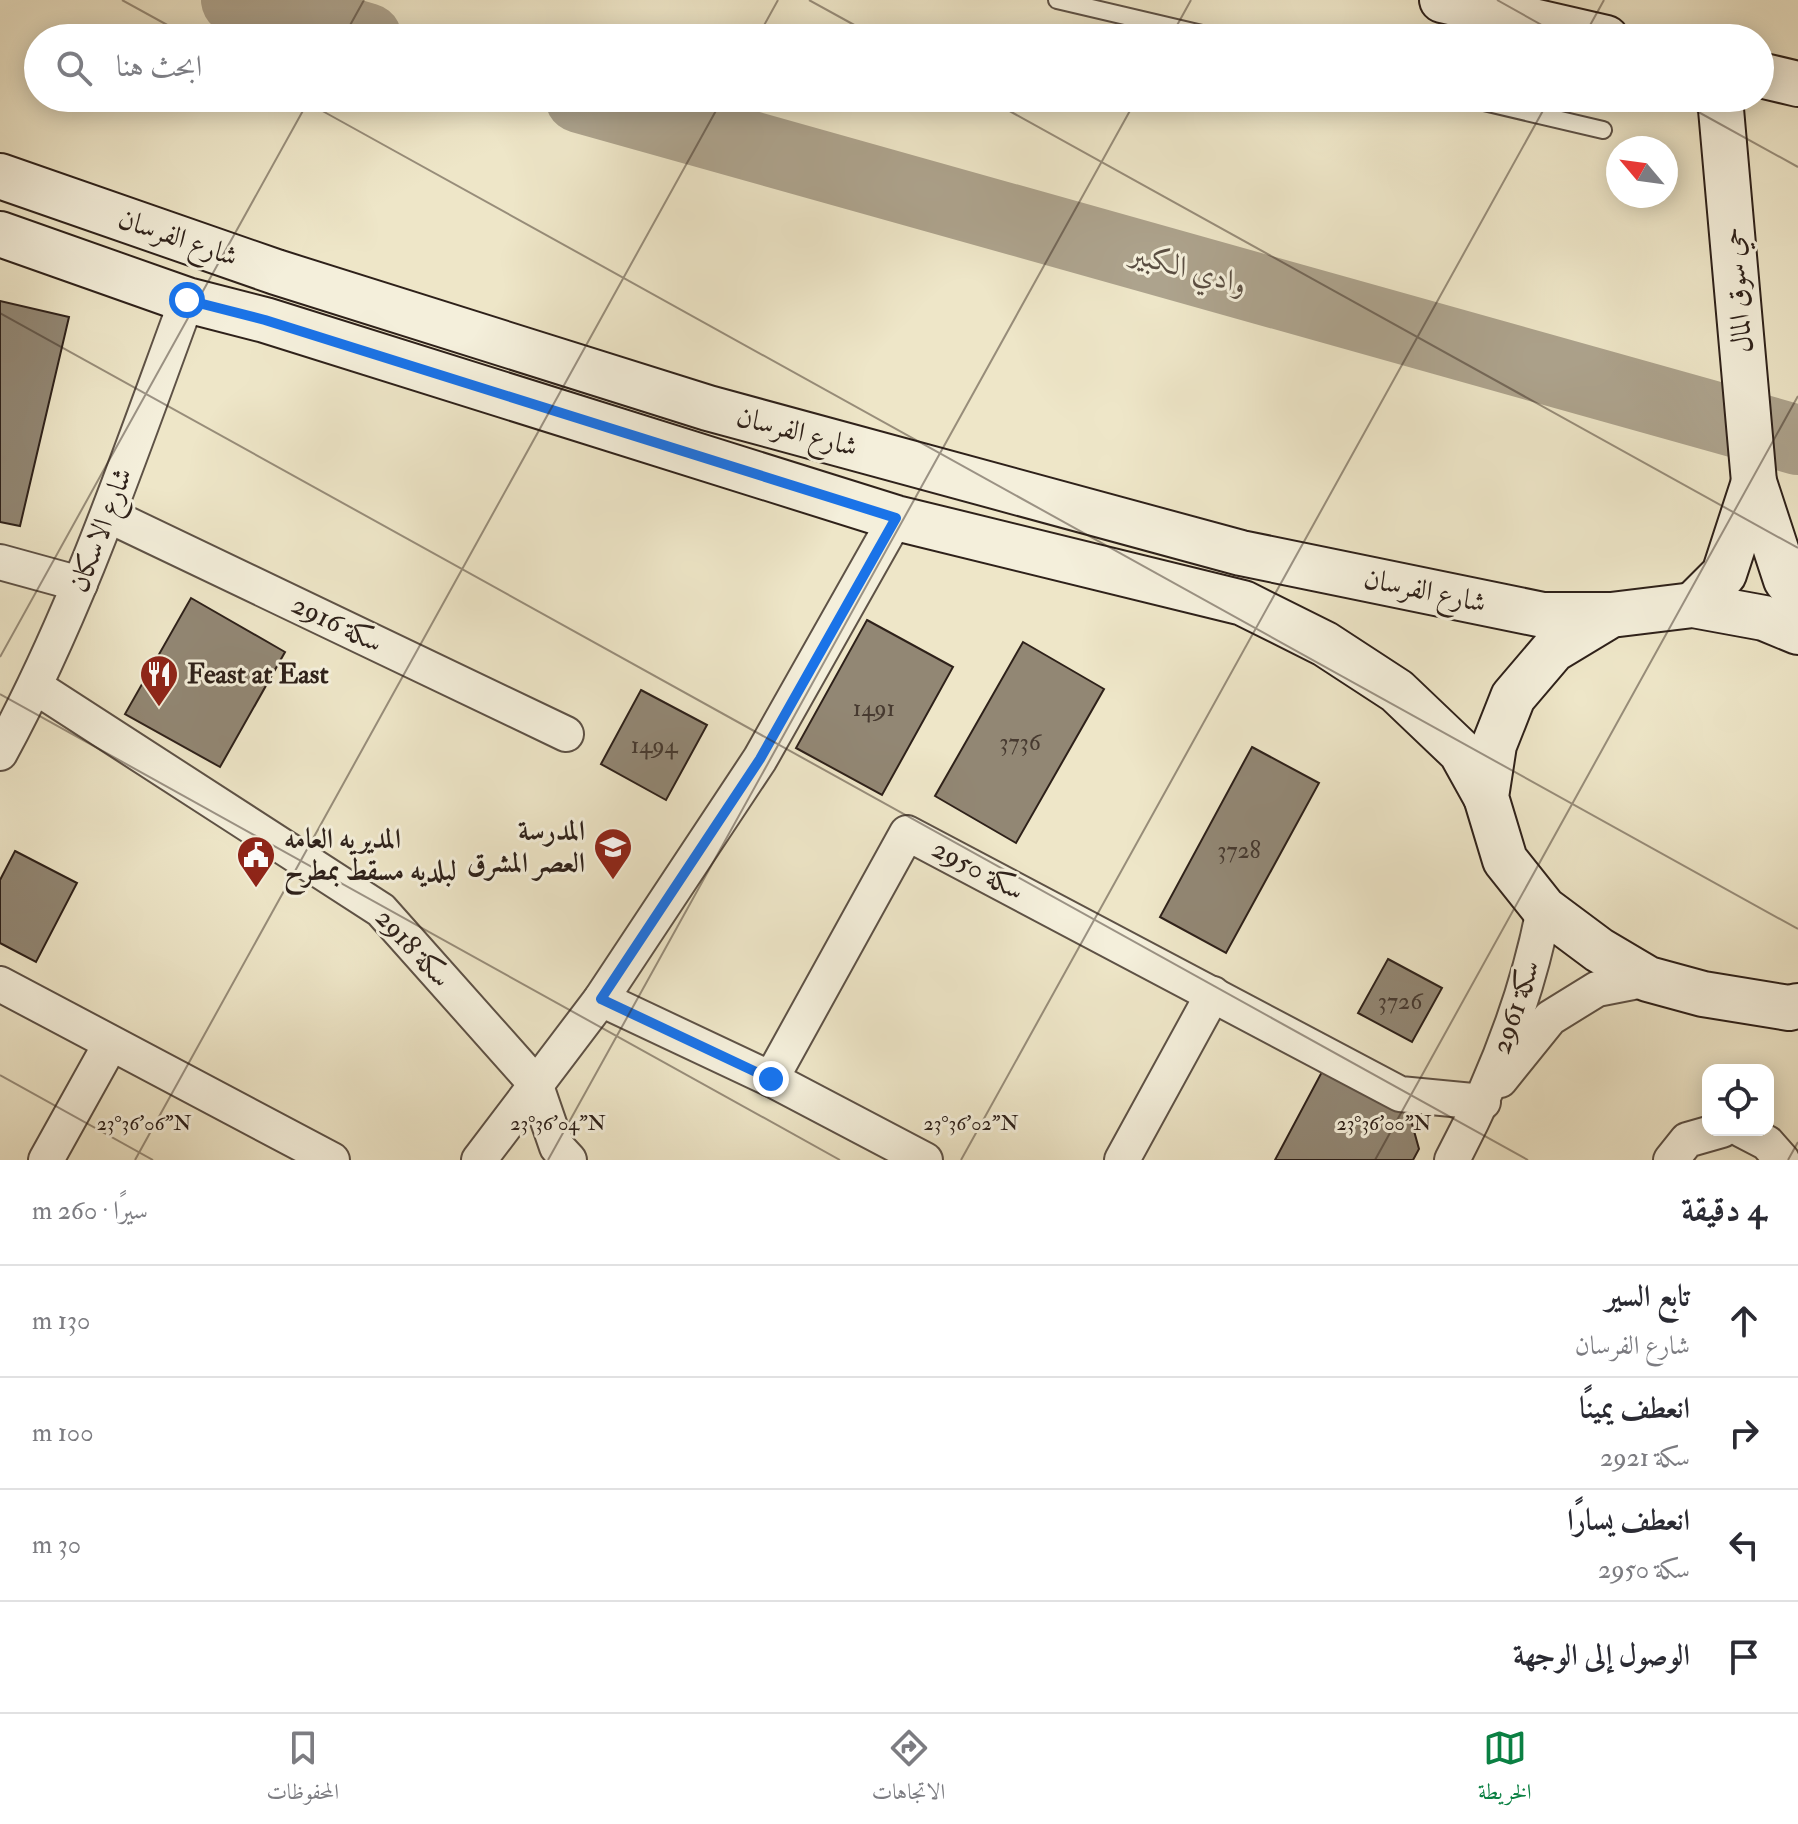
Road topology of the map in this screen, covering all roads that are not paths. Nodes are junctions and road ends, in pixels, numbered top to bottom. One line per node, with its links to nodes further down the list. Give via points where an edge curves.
1 (1057, 0): 3 (lane)
2 (1442, 0): 4 (street)
3 (1159, 24)
4 (1546, 24)
5 (1774, 78): 6 (street)
6 (1798, 84)
7 (1526, 112): 9 (lane)
8 (1721, 112): 13 (street, حي سوق المال)
9 (1603, 130)
10 (0, 176): 20 (street, شارع الفرسان, via 276,272 723,412 1241,553 1543,615)
11 (0, 234): 12 (street, شارع الفرسان)
12 (187, 300): 14 (street, شارع الاسكان); 15 (street, شارع الفرسان)
13 (1754, 482): 18 (street, حي سوق المال, via 1786,580); 19 (street, حي سوق المال, via 1724,574)
14 (108, 515): 17 (street, شارع الاسكان); 23 (street, سكة 2916)
15 (896, 518): 25 (street, شارع الفرسان, via 1243,603 1325,644 1397,691 1461,752); 30 (street, via 760,759)
16 (0, 562): 17 (street)
17 (80, 584): 22 (street, شارع الاسكان)
18 (1798, 595)
19 (1693, 605): 20 (street, شارع الفرسان); 21 (street, شارع الفرسان, via 1764,618)
20 (1611, 615): 25 (street, via 1553,650 1513,697 1494,745)
21 (1798, 632)
22 (36, 687): 24 (street, شارع الاسكان); 34 (street, سكة 2918, via 381,910)
23 (566, 734)
24 (0, 753)
25 (1486, 797): 26 (street, via 1505,860)
26 (1544, 909): 27 (street); 35 (street, سكة 2961, via 1534,963)
27 (1648, 979): 31 (street, via 1703,994); 35 (street, سكة 2961, via 1597,989 1550,1018)
28 (0, 984): 32 (street)
29 (1213, 994): 33 (street, سكة 2950, via 907,833); 35 (street, سكة 2950, via 1400,1094); 43 (street)
30 (601, 999): 33 (street); 34 (street)
31 (1795, 1008)
32 (110, 1045): 38 (street); 39 (street)
33 (771, 1079): 42 (street)
34 (535, 1083): 40 (street); 41 (street, سكة 2918, via 557,1147)
35 (1483, 1102): 44 (street, سكة 2961)
36 (1702, 1136): 45 (street, via 1687,1140)
37 (1754, 1136): 46 (street)
38 (46, 1160)
39 (332, 1160)
40 (479, 1160)
41 (569, 1160)
42 (925, 1160)
43 (1122, 1160)
44 (1452, 1160)
45 (1671, 1160)
46 (1782, 1160)

